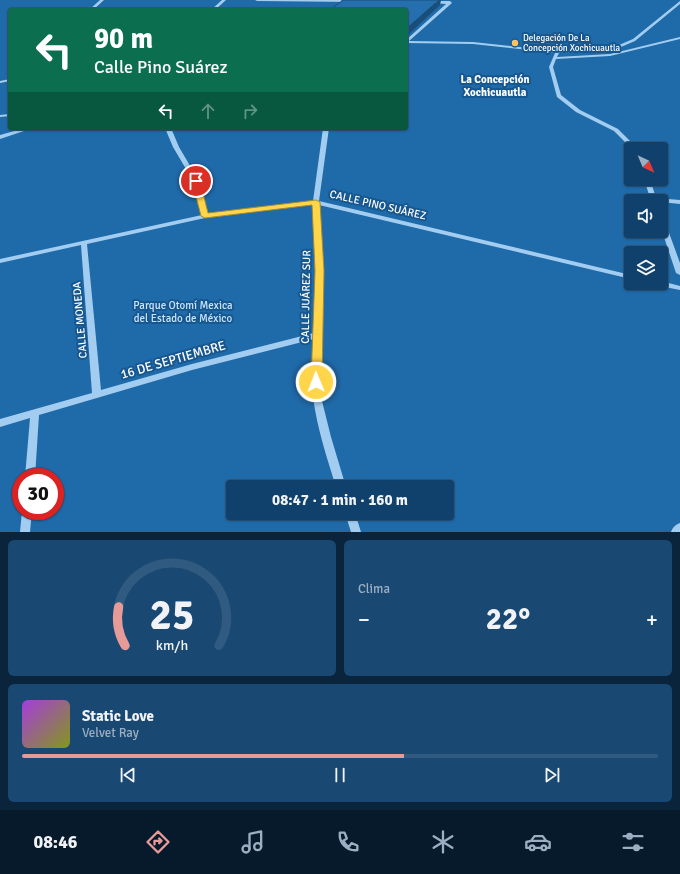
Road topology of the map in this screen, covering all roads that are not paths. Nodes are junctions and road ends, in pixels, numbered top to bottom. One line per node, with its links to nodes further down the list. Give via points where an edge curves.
1 (102, 0): 8 (street)
2 (224, 0): 9 (street)
3 (257, 0): 4 (street)
4 (355, 0)
5 (427, 2): 6 (street)
6 (451, 2): 11 (street)
7 (680, 2): 13 (street, via 623,46 613,49)
8 (93, 8)
9 (215, 8)
10 (680, 38): 14 (street, via 610,55)
11 (408, 41)
12 (408, 42): 13 (street, via 473,43)
13 (556, 52): 14 (street)
14 (554, 58): 19 (street, via 551,67 559,96 578,112 616,130)
15 (23, 130): 18 (street)
16 (169, 130): 23 (street, via 196,181)
17 (326, 130): 21 (street, CALLE JUÁREZ SUR)
18 (0, 137)
19 (628, 142)
20 (668, 201): 22 (street)
21 (316, 202): 23 (street, CALLE PINO SUÁREZ); 28 (street, CALLE PINO SUÁREZ); 31 (street, CALLE JUÁREZ SUR, via 320,271)
22 (680, 202)
23 (205, 216): 25 (street, CALLE PINO SUÁREZ)
24 (668, 238): 27 (street)
25 (84, 243): 26 (street, CALLE PINO SUÁREZ); 32 (street, CALLE MONEDA)
26 (0, 260)
27 (680, 274)
28 (624, 275)
29 (668, 285): 30 (street)
30 (680, 288)
31 (318, 335): 32 (street, 16 DE SEPTIEMBRE, via 192,367); 36 (street, CALLE JUÁREZ SUR, via 315,367 317,397)
32 (97, 395): 33 (street, 16 DE SEPTIEMBRE)
33 (35, 413): 34 (street, 16 DE SEPTIEMBRE); 35 (street)
34 (0, 423)
35 (31, 468)
36 (339, 480)
37 (26, 520): 40 (street)
38 (352, 520): 41 (street)
39 (680, 528): 42 (street)
40 (25, 532)
41 (356, 532)
42 (676, 532)

